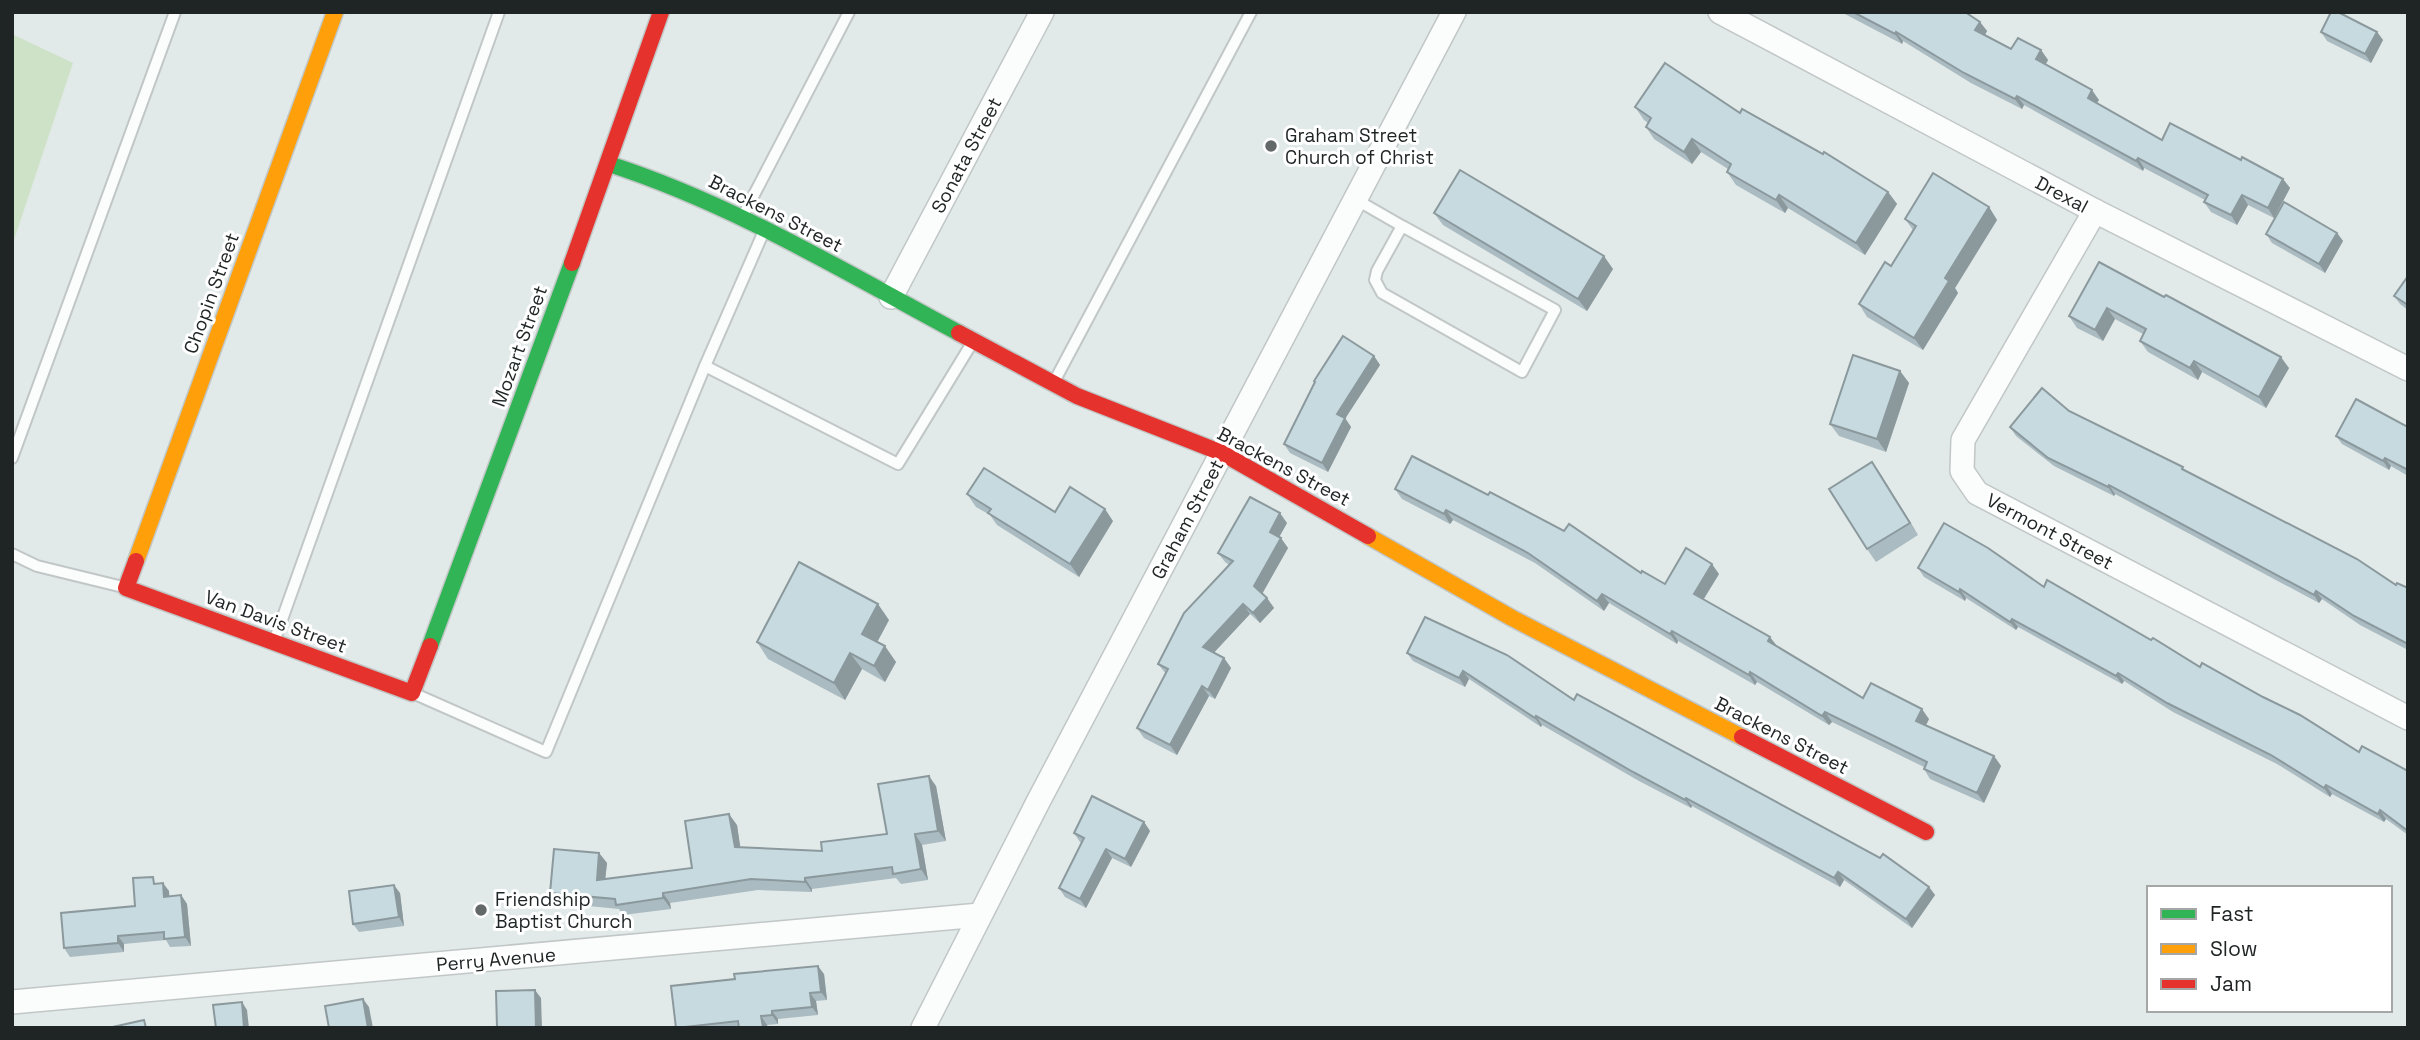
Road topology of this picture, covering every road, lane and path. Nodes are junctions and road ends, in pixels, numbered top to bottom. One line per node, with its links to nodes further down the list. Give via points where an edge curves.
1 (175, 12): 22 (lane)
2 (335, 12): 24 (street, Chopin Street)
3 (499, 12): 25 (lane)
4 (662, 12): 10 (street, Mozart Street)
5 (849, 12): 13 (lane)
6 (1042, 12): 16 (street, Sonata Street)
7 (1251, 12): 20 (lane)
8 (1454, 12): 11 (street, Graham Street)
9 (1720, 12): 12 (street, Drexal)
10 (608, 164): 13 (street, Brackens Street); 26 (street, Mozart Street)
11 (1355, 200): 14 (lane); 21 (street, Graham Street)
12 (2095, 211): 19 (street, Drexal); 27 (street, Vermont Street, via 1963,440 1962,471 1977,493)
13 (743, 217): 15 (street, Brackens Street)
14 (1402, 226): 14 (lane, via 1377,271 1375,280 1382,293 1522,372 1555,310)
15 (765, 229): 16 (street, Brackens Street); 18 (lane)
16 (891, 297): 17 (street, Brackens Street)
17 (973, 342): 18 (lane, via 898,464); 20 (street, Brackens Street)
18 (705, 366): 26 (lane, via 546,752)
19 (2408, 369)
20 (1053, 385): 21 (street, Brackens Street)
21 (1222, 453): 28 (street, Brackens Street, via 1512,618); 29 (street, Graham Street)
22 (12, 458)
23 (12, 554): 24 (lane, via 37,566)
24 (126, 588): 25 (street, Van Davis Street)
25 (274, 642): 26 (street, Van Davis Street)
26 (412, 693)
27 (2408, 718)
28 (1926, 832)
29 (980, 915): 30 (street, Perry Avenue); 31 (street, Graham Street)
30 (12, 1002)
31 (923, 1028)

